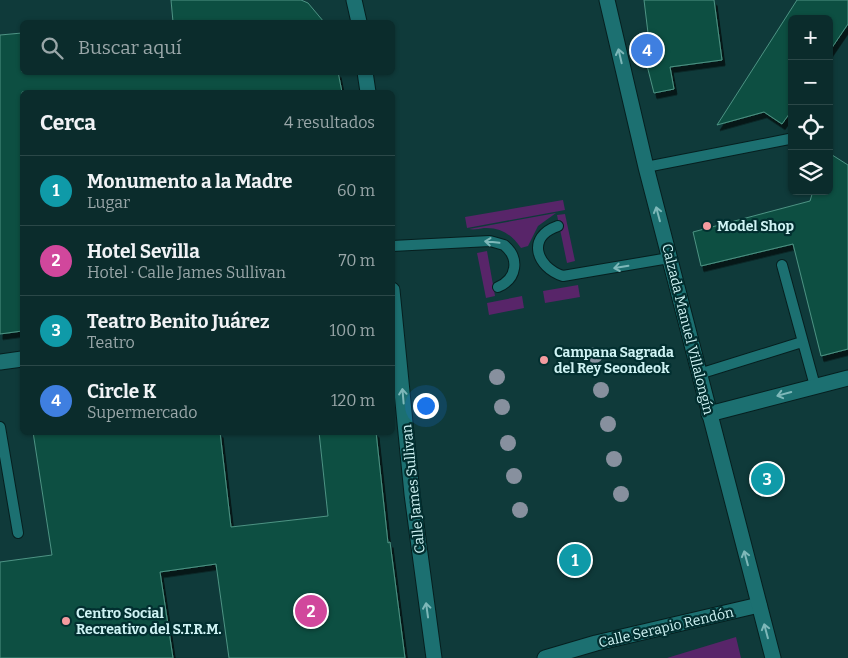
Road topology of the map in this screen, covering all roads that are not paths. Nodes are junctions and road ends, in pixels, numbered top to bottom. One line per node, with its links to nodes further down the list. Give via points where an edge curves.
1 (354, 0): 3 (street)
2 (607, 0): 7 (street, Calzada Manuel Villalongín, one-way to 2)
3 (359, 20)
4 (365, 75): 5 (street)
5 (368, 90)
6 (788, 139): 7 (lane)
7 (646, 168): 10 (street, Calzada Manuel Villalongín, one-way to 7)
8 (558, 226): 10 (lane, one-way to 8, via 563,276 544,265 538,254 544,234)
9 (395, 246): 12 (lane, one-way to 9, via 511,278 515,268 514,258 504,244 490,241)
10 (669, 258): 17 (street, Calzada Manuel Villalongín)
11 (782, 265): 14 (lane)
12 (498, 287)
13 (395, 320): 24 (street, Calle James Sullivan, one-way to 13, via 412,494)
14 (802, 342): 17 (lane); 19 (lane)
15 (20, 359): 16 (street)
16 (0, 362)
17 (699, 374): 20 (street, Calzada Manuel Villalongín)
18 (848, 378): 19 (street)
19 (815, 386): 20 (street, one-way to 20)
20 (709, 414): 23 (street, Calzada Manuel Villalongín, one-way to 20)
21 (0, 427): 22 (lane)
22 (18, 533)
23 (759, 605): 25 (street, Calle Serapio Rendón); 26 (street, Calzada Manuel Villalongín, one-way to 23)
24 (434, 658)
25 (545, 658)
26 (772, 658)

